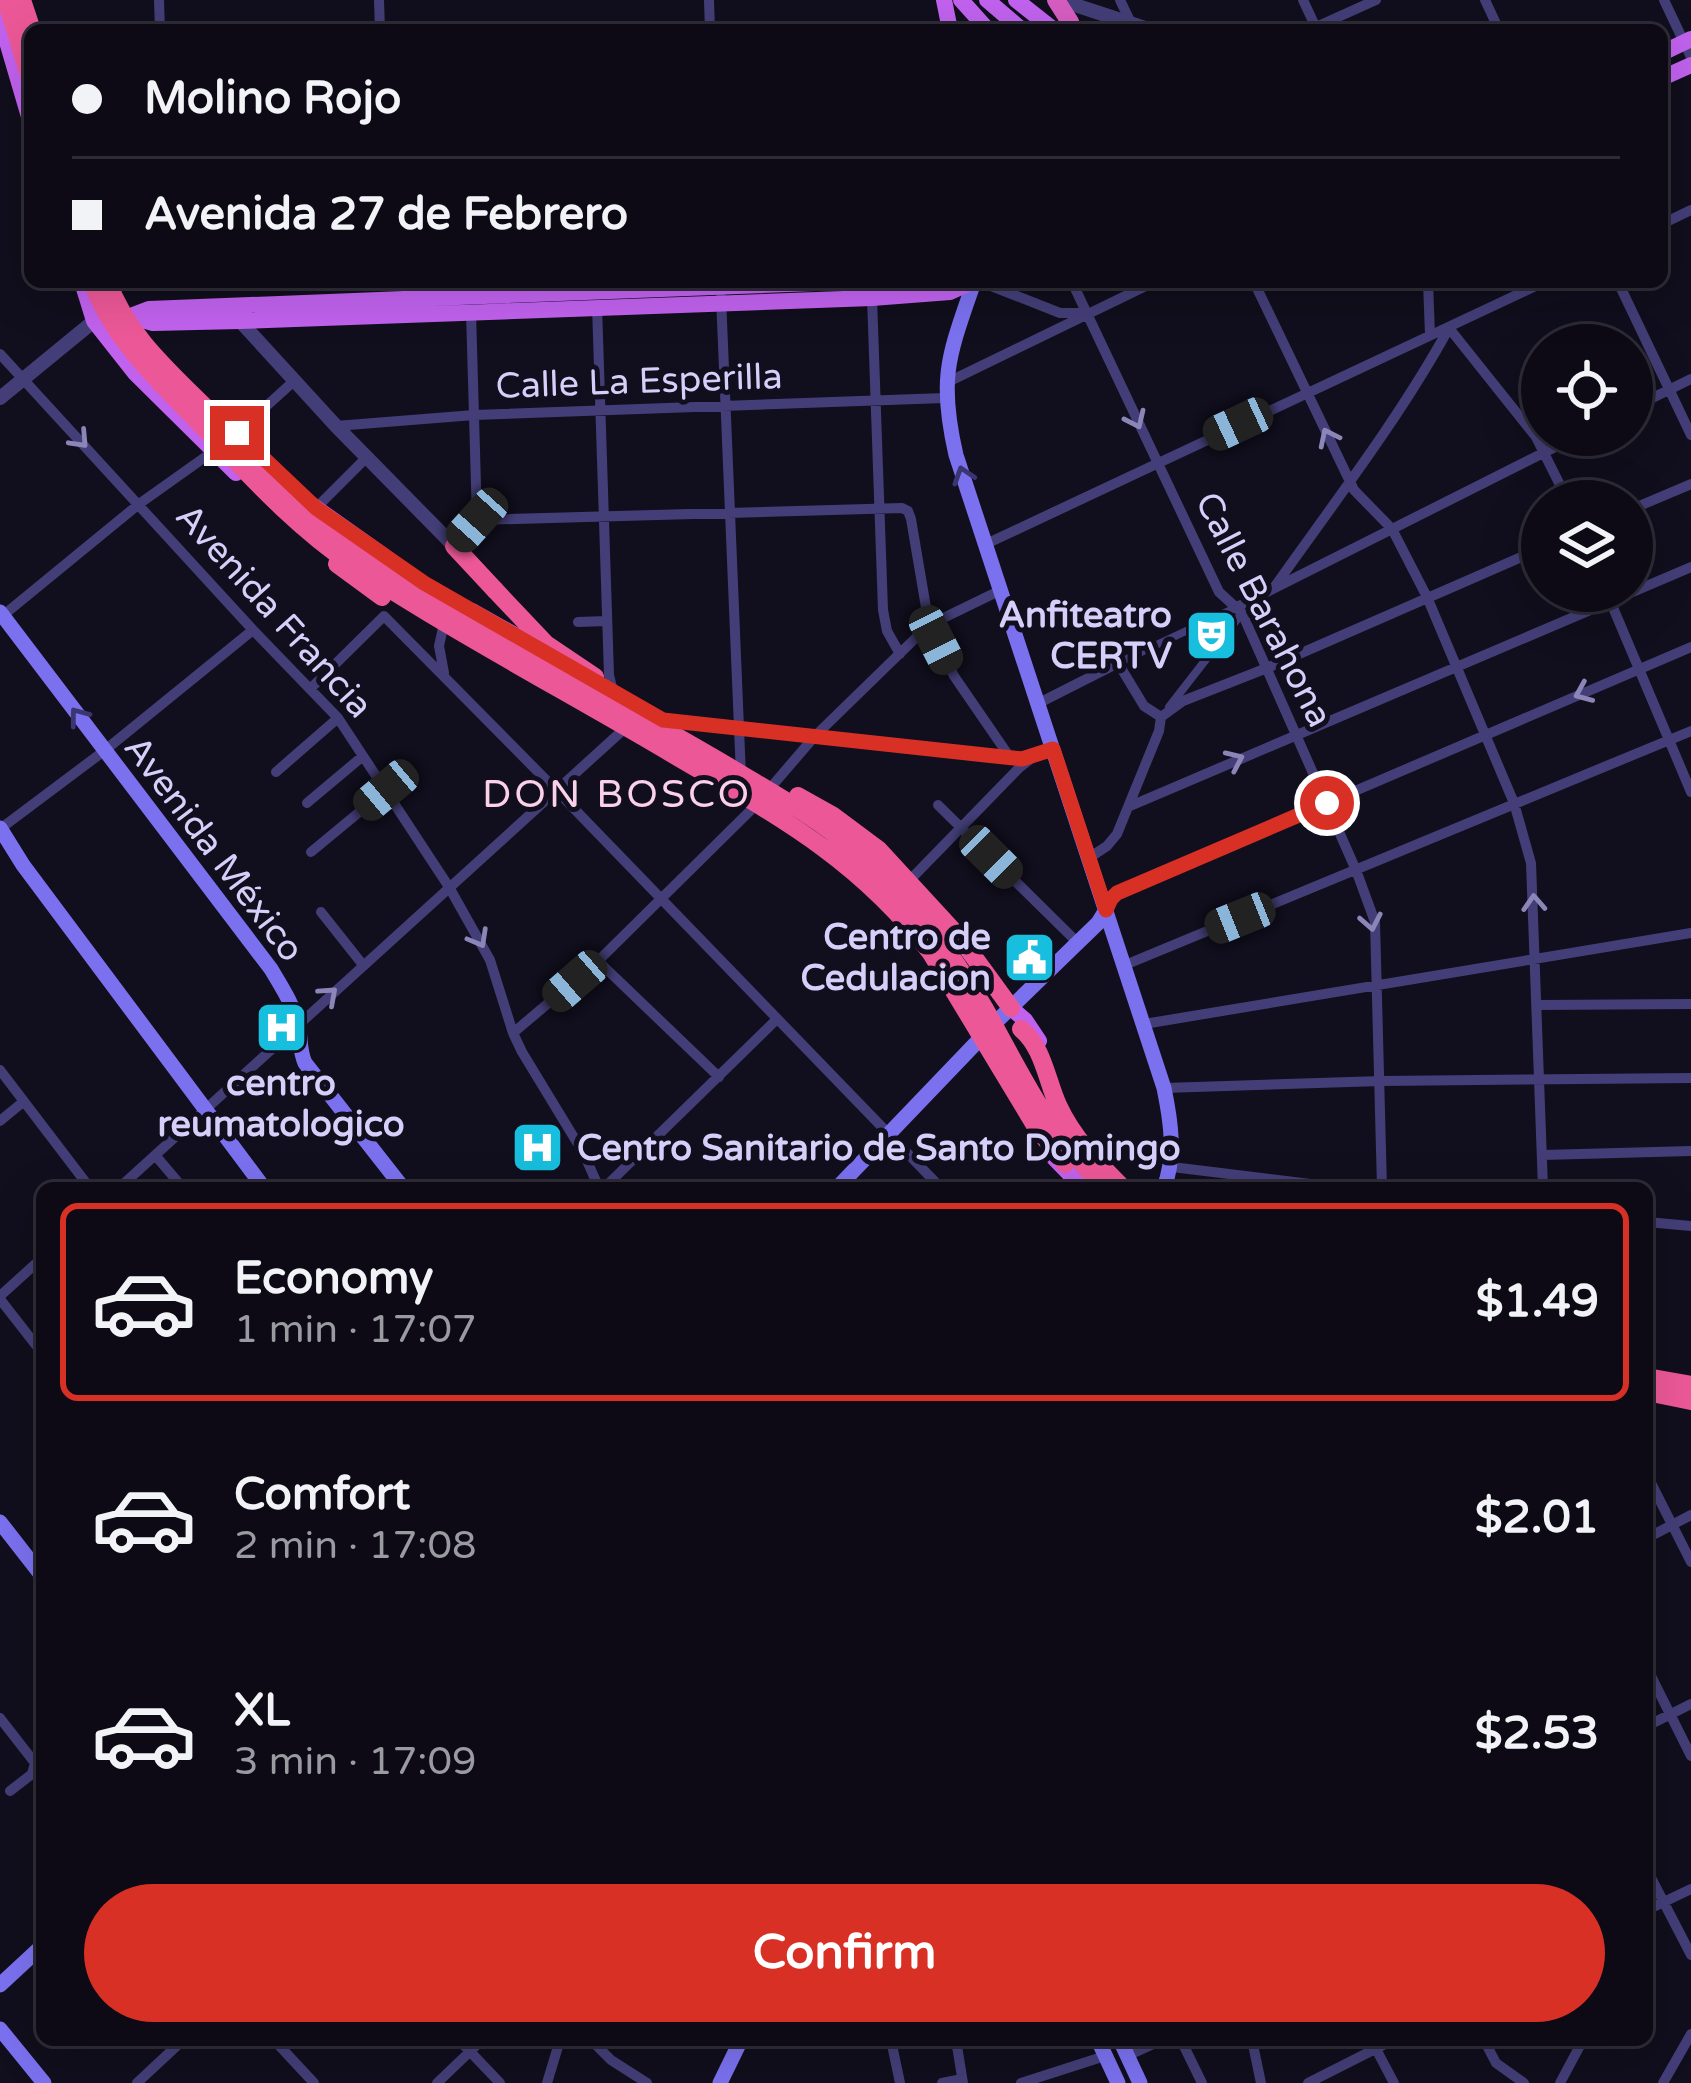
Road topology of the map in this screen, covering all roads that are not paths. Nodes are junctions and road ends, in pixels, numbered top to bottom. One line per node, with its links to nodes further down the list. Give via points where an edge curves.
1 (6, 0): 13 (highway)
2 (961, 0): 9 (main road)
3 (987, 0): 10 (main road)
4 (1016, 0): 7 (main road)
5 (1376, 0): 12 (street)
6 (1664, 0): 14 (street)
7 (1064, 14): 11 (street)
8 (0, 15): 15 (highway); 16 (main road)
9 (983, 24)
10 (1015, 24)
11 (1126, 24)
12 (1325, 24)
13 (24, 58)
14 (1691, 61)
15 (24, 65)
16 (24, 99)
17 (87, 288): 41 (main road)
18 (88, 288): 20 (main road, via 100,307 112,302)
19 (90, 288): 104 (highway, bridge, via 142,364 311,534)
20 (111, 288)
21 (113, 288): 106 (highway, bridge, via 121,312 159,360 324,525 519,649)
22 (114, 288): 39 (main road)
23 (760, 288): 33 (main road)
24 (960, 288): 34 (main road)
25 (973, 288): 49 (main road)
26 (991, 288): 38 (street, via 1060,313)
27 (1075, 288): 38 (street, Calle Barahona)
28 (1141, 288): 38 (street)
29 (1257, 288): 50 (street)
30 (1428, 288): 43 (street)
31 (1532, 288): 42 (street)
32 (1621, 288): 48 (street)
33 (721, 291): 34 (main road); 36 (main road); 54 (street)
34 (872, 298): 53 (street)
35 (390, 299): 36 (main road); 37 (main road); 39 (main road); 40 (main road)
36 (597, 300): 37 (main road); 55 (street)
37 (471, 312): 56 (street)
38 (1087, 314): 49 (street); 64 (street, Calle Barahona, one-way to 64)
39 (130, 316): 40 (main road); 41 (main road); 59 (main road)
40 (240, 321): 47 (street)
41 (94, 322): 45 (street); 61 (main road)
42 (1449, 328): 43 (street); 57 (street); 65 (street)
43 (1430, 335): 50 (street)
44 (0, 355): 45 (street, Avenida Francia)
45 (24, 378): 51 (street); 68 (street, Avenida Francia, one-way to 68)
46 (1691, 379): 48 (street)
47 (294, 381): 58 (street); 59 (street)
48 (1670, 389): 52 (street); 60 (street)
49 (945, 391): 53 (street, Calle La Esperilla); 76 (main road, one-way to 49)
50 (1306, 393): 64 (street); 65 (street, one-way to 50)
51 (0, 398)
52 (1653, 398)
53 (874, 402): 54 (street, Calle La Esperilla); 69 (street)
54 (725, 407): 55 (street, Calle La Esperilla); 71 (street)
55 (601, 411): 56 (street, Calle La Esperilla); 72 (street)
56 (474, 415): 58 (street, Calle La Esperilla); 73 (street)
57 (1521, 416)
58 (336, 426): 63 (street)
59 (237, 433): 61 (street); 70 (main road)
60 (1691, 435)
61 (213, 452): 68 (street); 75 (main road)
62 (1536, 456): 74 (street)
63 (367, 458): 70 (street); 77 (street)
64 (1156, 462): 76 (street); 85 (street, Calle Barahona, via 1219,592)
65 (1349, 481): 74 (street); 81 (street)
66 (1691, 484): 67 (street)
67 (1653, 500)
68 (139, 504): 88 (street); 93 (street, Avenida Francia)
69 (879, 507): 71 (street); 92 (street, via 902,508 911,519); 95 (street, via 883,610)
70 (316, 508): 100 (main road, via 424,583)
71 (728, 511): 72 (street); 110 (street)
72 (604, 515): 73 (street); 89 (street)
73 (477, 520): 77 (street)
74 (1392, 529): 81 (street); 83 (street)
75 (305, 540): 84 (highway); 91 (main road)
76 (986, 544): 82 (main road)
77 (454, 546): 100 (street); 106 (highway, bridge, via 546,644)
78 (1521, 557): 83 (street)
79 (1691, 567): 80 (street)
80 (1653, 580)
81 (1273, 589): 85 (street)
82 (1001, 590): 92 (street); 105 (main road)
83 (1427, 597): 97 (street); 98 (street)
84 (383, 607): 101 (street); 103 (street); 104 (highway, bridge)
85 (1238, 610): 96 (street); 98 (street, Calle Barahona); 107 (street)
86 (1573, 612): 97 (street)
87 (1615, 612): 99 (street)
88 (1, 615): 118 (main road, Avenida México, one-way to 88)
89 (607, 621): 90 (street); 102 (street)
90 (578, 622)
91 (444, 623): 101 (street, via 439,646); 112 (main road)
92 (929, 625): 95 (street); 120 (street)
93 (253, 631): 103 (street, Avenida Francia); 118 (street)
94 (1691, 647): 99 (street)
95 (900, 653): 115 (street)
96 (1118, 663): 105 (street); 107 (street, via 1144,706)
97 (1456, 666): 113 (street); 114 (street)
98 (1267, 668): 107 (street); 113 (street, Calle Barahona)
99 (1639, 669): 114 (street, one-way to 114); 116 (street)
100 (589, 676): 102 (main road)
101 (448, 680): 125 (street)
102 (611, 683): 109 (main road); 112 (street)
103 (310, 689): 108 (street, Avenida Francia)
104 (576, 698): 184 (highway, bridge, via 794,826 879,892 949,980 1036,1127)
105 (1040, 703): 117 (main road)
106 (634, 711): 123 (highway, bridge)
107 (1161, 717): 132 (street)
108 (338, 718): 119 (street, Avenida Francia); 122 (street)
109 (663, 720): 110 (street); 112 (street); 123 (main road)
110 (737, 729): 115 (street); 123 (street)
111 (1691, 731): 116 (street)
112 (627, 733): 125 (street); 133 (main road)
113 (1297, 734): 129 (street, Calle Barahona); 132 (street, one-way to 113)
114 (1486, 735): 129 (street); 130 (street)
115 (815, 736): 120 (street); 124 (street)
116 (1670, 740): 127 (street); 130 (street)
117 (1053, 749): 121 (street); 137 (main road)
118 (104, 752): 134 (street); 155 (main road, Avenida México, via 271,969)
119 (363, 756): 126 (street, Avenida Francia); 128 (street)
120 (1009, 756): 121 (street)
121 (1033, 757): 135 (street)
122 (276, 772)
123 (747, 774): 124 (main road); 133 (street); 153 (highway, bridge, via 861,835 960,938); 185 (highway, bridge, via 849,845 922,918 1046,1119)
124 (773, 786): 133 (street); 140 (main road, via 856,839)
125 (555, 789): 139 (street); 141 (street)
126 (386, 790): 136 (street); 139 (street, Avenida Francia)
127 (1691, 792)
128 (307, 803)
129 (1327, 803): 138 (street, Calle Barahona); 142 (street, via 1117,893)
130 (1514, 803): 138 (street); 146 (street, one-way to 130, via 1531,863)
131 (938, 805): 135 (street)
132 (1128, 807): 137 (street, via 1117,835)
133 (746, 808): 141 (street); 158 (main road, via 806,839 886,910 923,951)
134 (0, 829): 166 (main road)
135 (962, 829): 140 (street); 145 (street)
136 (311, 852)
137 (1089, 858): 142 (main road)
138 (1356, 870): 149 (street); 150 (street, Calle Barahona, one-way to 150, via 1375,922)
139 (449, 887): 148 (street); 157 (street, Avenida Francia, one-way to 157, via 490,960)
140 (903, 887): 153 (main road)
141 (660, 899): 147 (street); 154 (street)
142 (1106, 910): 145 (main road); 149 (main road)
143 (321, 912): 148 (street)
144 (1691, 933): 146 (street)
145 (1078, 944): 153 (main road)
146 (1537, 957): 150 (street); 152 (street)
147 (598, 961): 157 (street); 160 (street)
148 (363, 965): 155 (street, one-way to 148)
149 (1125, 965): 156 (main road)
150 (1375, 985): 156 (street); 163 (street, Calle Barahona)
151 (1691, 1004): 152 (street)
152 (1537, 1005): 162 (street)
153 (1005, 1014): 158 (main road); 172 (main road, via 1042,1100); 172 (main road, via 1035,1033); 187 (highway, bridge, via 1034,1042 1071,1130)
154 (777, 1019): 160 (street); 168 (street)
155 (298, 1023): 166 (street); 178 (main road, Avenida México, via 305,1063)
156 (1144, 1024): 164 (main road)
157 (513, 1034): 179 (street, Avenida Francia)
158 (978, 1041): 168 (main road); 183 (main road)
159 (0, 1070): 165 (street)
160 (719, 1077): 180 (street)
161 (1691, 1078): 162 (street)
162 (1540, 1079): 163 (street); 171 (street)
163 (1381, 1082): 164 (street); 190 (street, Calle Barahona)
164 (1164, 1088): 173 (main road)
165 (23, 1102): 167 (street); 174 (street)
166 (205, 1111): 170 (street); 177 (main road)
167 (0, 1120)
168 (889, 1135): 181 (main road); 182 (street)
169 (1691, 1150): 171 (street)
170 (155, 1155): 175 (street); 176 (street)
171 (1543, 1155): 191 (street)
172 (1086, 1159): 186 (main road)
173 (1172, 1167): 188 (main road); 189 (street)
174 (85, 1182)
175 (126, 1182)
176 (178, 1182)
177 (259, 1182)
178 (398, 1182)
179 (599, 1182)
180 (608, 1182)
181 (843, 1182)
182 (935, 1182)
183 (1071, 1182)
184 (1080, 1182)
185 (1100, 1182)
186 (1114, 1182)
187 (1115, 1182)
188 (1166, 1182)
189 (1294, 1182)
190 (1382, 1182)
191 (1543, 1182)
192 (1653, 1223): 193 (street)
193 (1691, 1226)
194 (36, 1264): 195 (street)
195 (0, 1298): 196 (street)
196 (36, 1345)
197 (1653, 1374): 198 (highway)
198 (1691, 1381)
199 (1653, 1397): 201 (highway)
200 (1653, 1398): 202 (main road)
201 (1691, 1401)
202 (1691, 1410)
203 (1653, 1487): 206 (street)
204 (1691, 1514): 206 (street)
205 (0, 1522): 209 (main road)
206 (1672, 1525): 207 (street); 208 (street)
207 (1653, 1535)
208 (1691, 1562)
209 (36, 1568)
210 (1653, 1680): 212 (street)
211 (1691, 1704): 212 (street)
212 (1671, 1714): 214 (street); 215 (street)
213 (0, 1718): 216 (street, via 35,1763)
214 (1653, 1723)
215 (1691, 1756)
216 (10, 1791)
217 (1653, 1882): 219 (street)
218 (1691, 1889): 219 (street)
219 (1663, 1901): 220 (street); 222 (street)
220 (1653, 1907)
221 (36, 1952): 223 (main road)
222 (1691, 1955)
223 (0, 1985)
224 (0, 2029): 245 (main road)
225 (1691, 2034): 264 (street)
226 (177, 2046): 246 (street)
227 (280, 2046): 247 (street)
228 (465, 2046): 243 (street)
229 (475, 2046): 243 (street)
230 (558, 2046): 250 (street)
231 (597, 2046): 251 (street)
232 (738, 2046): 252 (main road)
233 (892, 2046): 253 (street)
234 (957, 2046): 244 (street)
235 (1184, 2046): 258 (street)
236 (1253, 2046): 259 (street)
237 (1382, 2046): 242 (street)
238 (1487, 2046): 262 (street)
239 (1580, 2046): 263 (street)
240 (1102, 2048): 255 (street); 256 (main road)
241 (1123, 2048): 257 (main road)
242 (1376, 2049): 260 (street); 261 (street)
243 (470, 2051): 248 (street); 249 (street)
244 (963, 2081): 254 (street)
245 (44, 2083)
246 (137, 2083)
247 (314, 2083)
248 (437, 2083)
249 (500, 2083)
250 (548, 2083)
251 (647, 2083)
252 (720, 2083)
253 (900, 2083)
254 (942, 2083)
255 (1021, 2083)
256 (1118, 2083)
257 (1140, 2083)
258 (1202, 2083)
259 (1261, 2083)
260 (1308, 2083)
261 (1394, 2083)
262 (1524, 2083)
263 (1560, 2083)
264 (1663, 2083)

